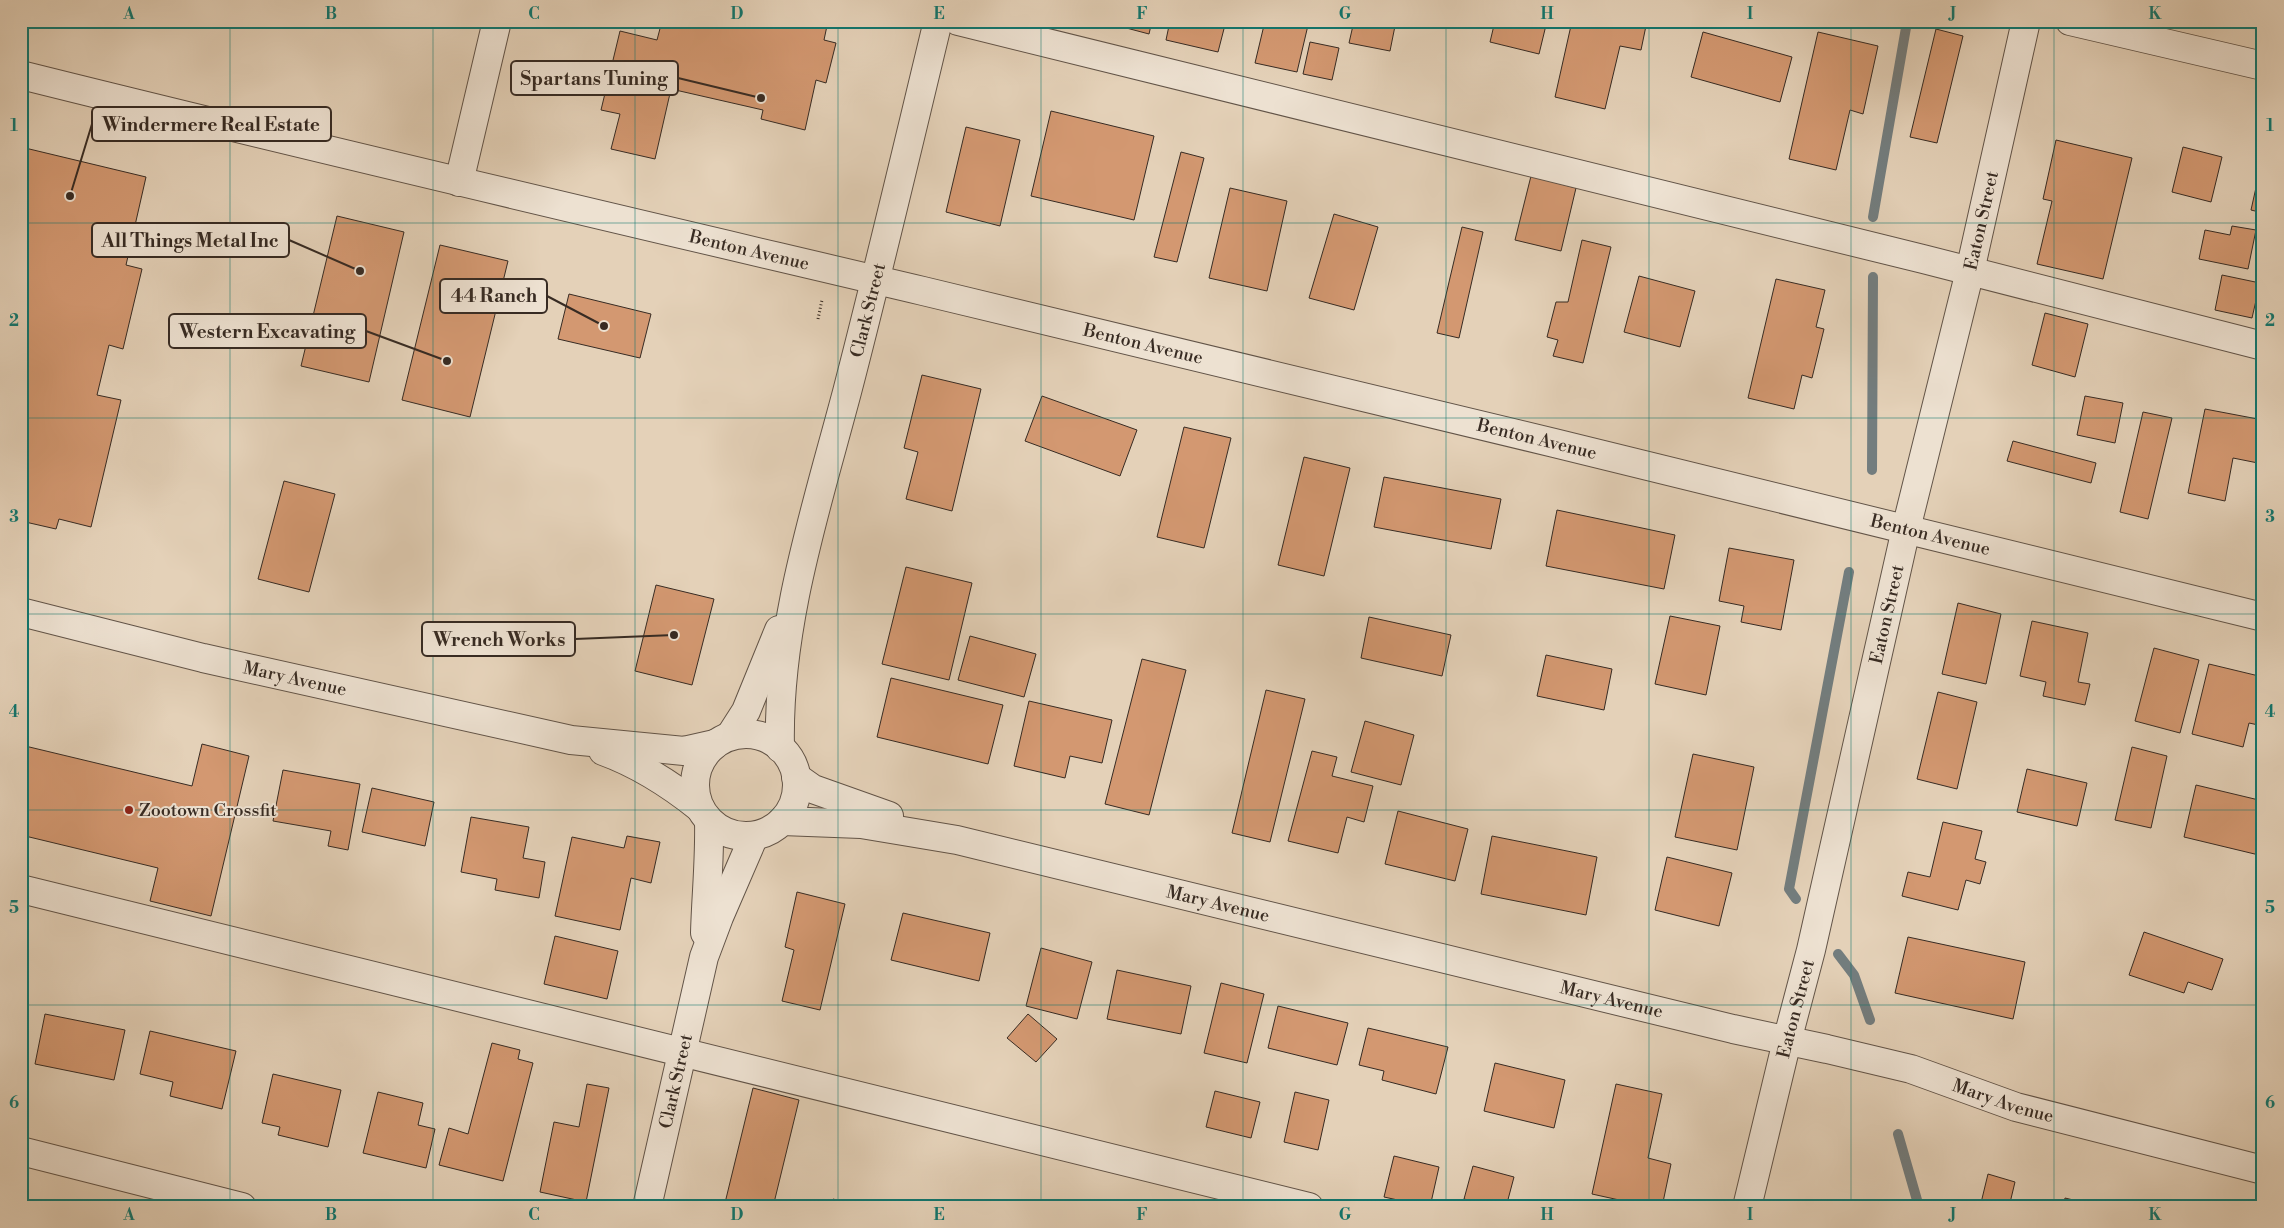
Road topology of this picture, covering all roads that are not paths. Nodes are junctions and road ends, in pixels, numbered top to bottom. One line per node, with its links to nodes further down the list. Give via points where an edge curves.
1 (497, 21): 8 (street)
2 (938, 21): 10 (street, Clark Street)
3 (958, 21): 9 (street)
4 (2026, 21): 9 (street, Eaton Street)
5 (2070, 21): 6 (street)
6 (2263, 66)
7 (21, 75): 8 (street, Benton Avenue)
8 (459, 182): 10 (street, Benton Avenue)
9 (1970, 271): 11 (street); 12 (street, Eaton Street)
10 (876, 280): 12 (street, Benton Avenue); 13 (street, Clark Street)
11 (2263, 346)
12 (1906, 528): 15 (street, Benton Avenue); 26 (street, Eaton Street, via 1811,950)
13 (793, 599): 17 (street, via 746,711); 18 (street, via 782,689)
14 (21, 612): 16 (street, Mary Avenue, via 203,658)
15 (2263, 617)
16 (571, 740): 17 (street, via 684,751); 20 (street, via 637,765 667,782)
17 (722, 740): 18 (street, via 748,734 765,738); 20 (street, via 702,757 695,774 695,791)
18 (780, 748): 19 (street, via 791,762)
19 (796, 777): 21 (street, via 796,793); 23 (street, Mary Avenue, via 842,800)
20 (704, 815): 22 (street, via 730,833); 25 (street, Clark Street, via 710,850)
21 (782, 821): 22 (street, via 769,831); 23 (street, Mary Avenue, via 861,824)
22 (754, 836): 25 (street, Clark Street)
23 (957, 840): 26 (street, Mary Avenue)
24 (21, 889): 27 (street)
25 (704, 957): 27 (street, Clark Street)
26 (1787, 1041): 29 (street, Mary Avenue, via 1911,1069 2016,1107); 33 (street, Eaton Street)
27 (683, 1052): 31 (street, Clark Street); 32 (street)
28 (21, 1151): 30 (street)
29 (2263, 1170)
30 (242, 1207)
31 (647, 1207)
32 (1309, 1207)
33 (1747, 1207)

